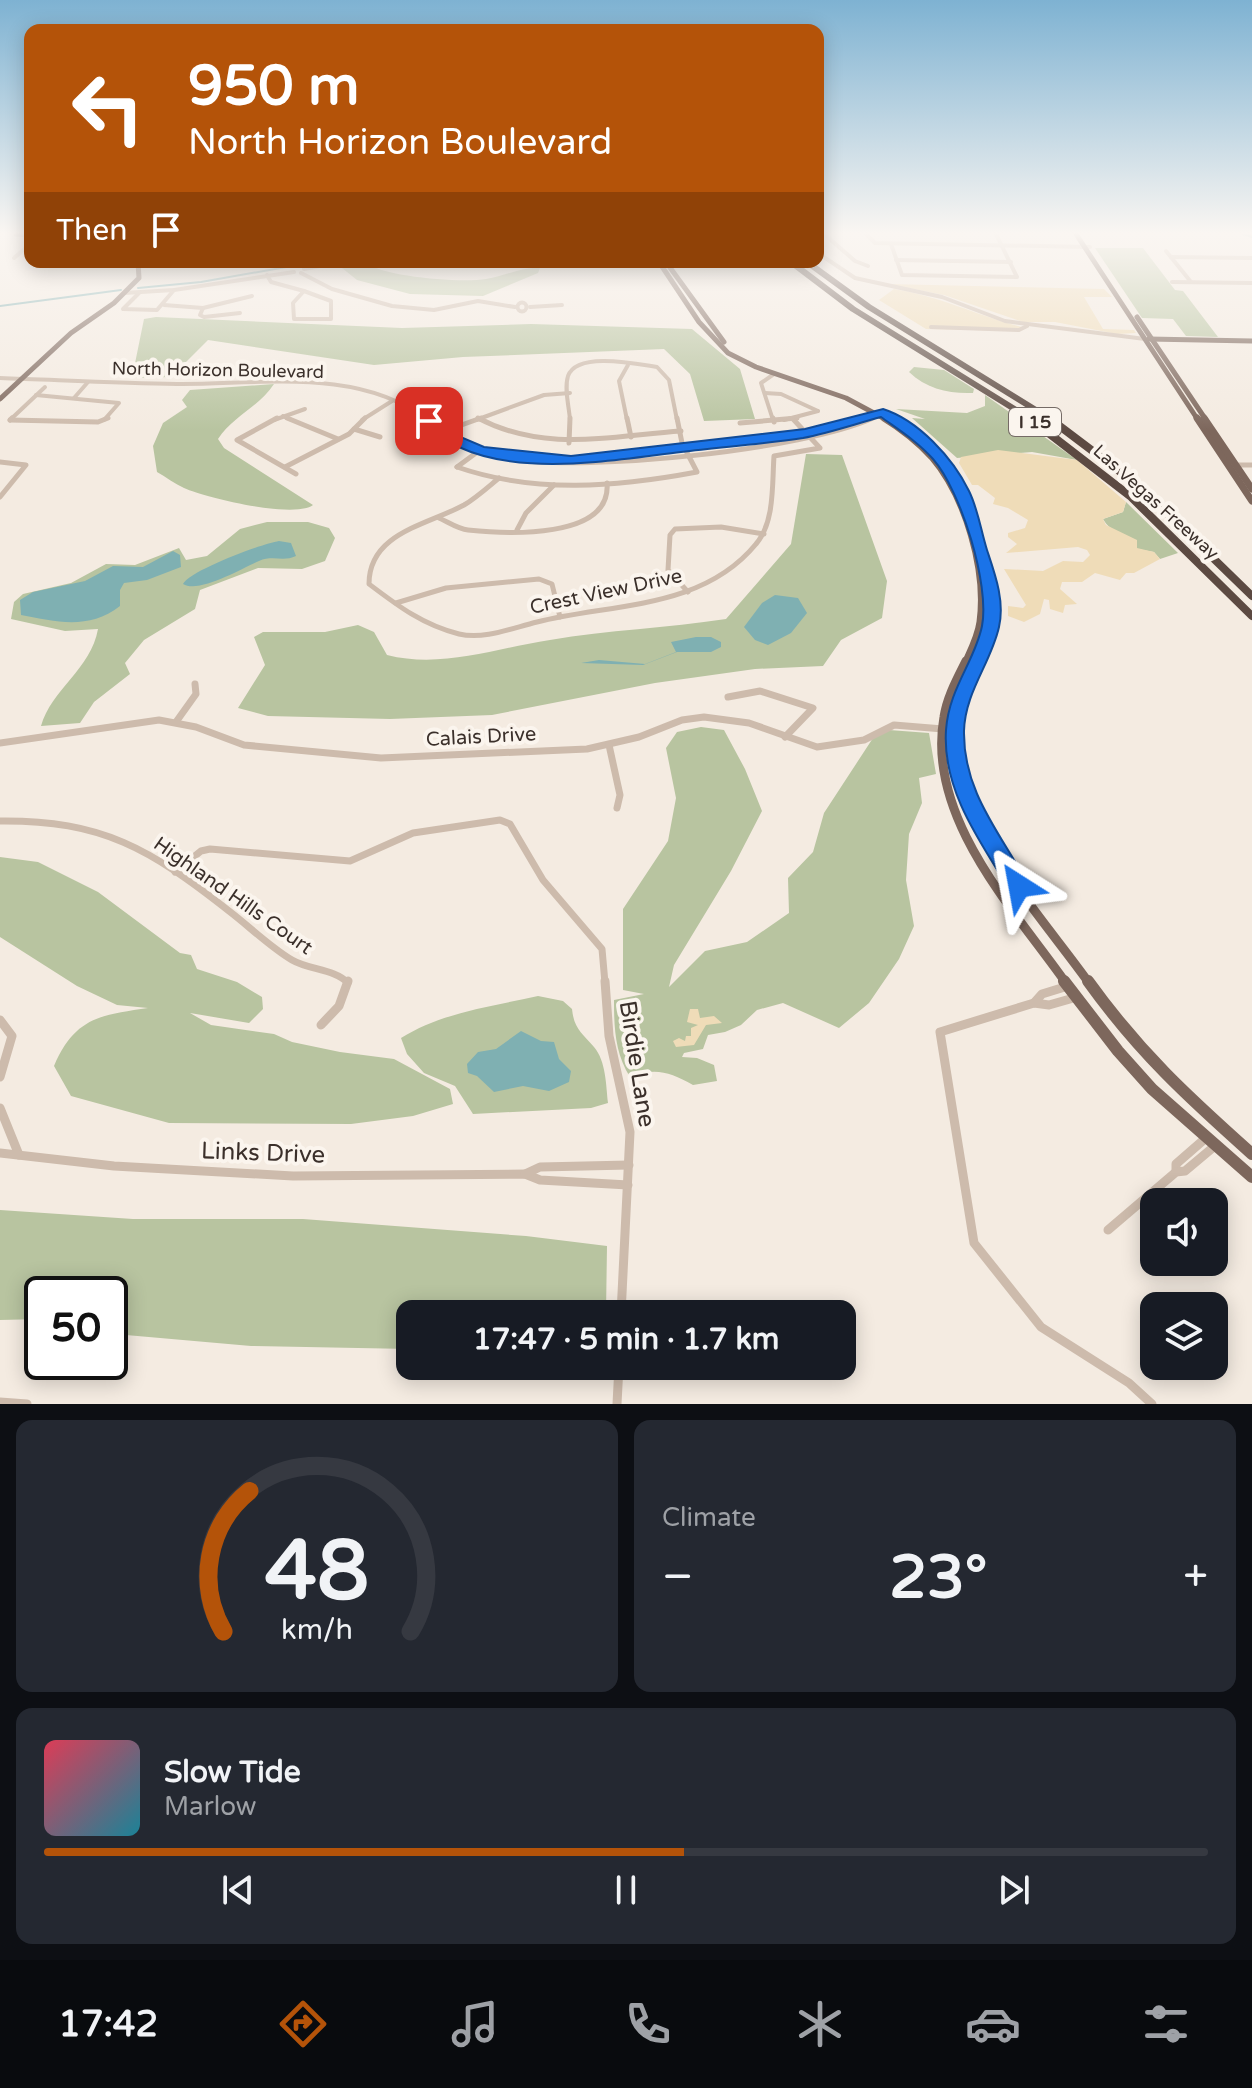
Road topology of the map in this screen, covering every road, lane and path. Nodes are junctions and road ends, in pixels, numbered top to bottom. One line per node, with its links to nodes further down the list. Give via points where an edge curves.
1 (115, 300): 28 (main road)
2 (132, 300): 15 (street, via 123,309 152,311)
3 (168, 300): 15 (street)
4 (238, 300): 17 (street)
5 (298, 300): 7 (street, via 293,303 296,320 331,319)
6 (325, 300): 7 (street)
7 (329, 300)
8 (366, 300): 18 (street)
9 (685, 300): 26 (main road, via 711,338 729,353)
10 (692, 300): 39 (main road, via 734,351 835,389)
11 (842, 300): 74 (highway, Las Vegas Freeway / I 15, via 1052,433 1129,494)
12 (860, 300): 69 (highway, Las Vegas Freeway / I 15, via 1068,430)
13 (948, 300): 21 (street)
14 (1122, 300): 23 (main road)
15 (164, 305): 17 (street)
16 (562, 305): 18 (street, via 515,307 478,301)
17 (203, 308): 19 (street, via 204,317)
18 (434, 310): 20 (street)
19 (240, 313)
20 (435, 316)
21 (1027, 326): 22 (street); 23 (street)
22 (931, 327)
23 (1148, 339): 24 (main road); 56 (main road)
24 (1252, 341)
25 (628, 365): 32 (street, via 598,360 579,364 567,378); 46 (street, via 657,367 669,380); 50 (street, via 619,381)
26 (774, 374): 33 (street, via 761,383); 39 (main road)
27 (0, 377): 28 (street, North Horizon Boulevard)
28 (19, 378): 29 (street, North Horizon Boulevard); 31 (main road); 36 (main road)
29 (88, 382): 35 (street); 37 (street, North Horizon Boulevard, via 311,383)
30 (45, 387): 34 (street)
31 (0, 391)
32 (570, 393): 41 (street, via 544,395); 52 (street)
33 (765, 393): 42 (street, via 781,394 818,411); 43 (street)
34 (36, 395): 35 (street); 35 (street, via 10,420 104,421 118,401)
35 (74, 398)
36 (0, 399)
37 (392, 401): 45 (street); 47 (street, North Horizon Boulevard)
38 (305, 409): 40 (street)
39 (879, 414): 48 (street, North Horizon Boulevard); 79 (main road, via 912,438 945,474 982,587 981,624 952,686); 80 (main road, via 919,437 952,474 991,589 990,627 964,687)
40 (282, 415): 51 (street); 58 (street, via 237,440)
41 (478, 418): 47 (street); 52 (street, via 517,436)
42 (793, 419): 43 (street); 48 (street)
43 (774, 422): 44 (street)
44 (740, 423)
45 (354, 429): 49 (street); 51 (street)
46 (681, 431): 50 (street); 54 (street)
47 (442, 432): 53 (street, North Horizon Boulevard)
48 (807, 435): 54 (street, North Horizon Boulevard); 68 (street, via 820,448 774,456)
49 (380, 437)
50 (631, 437): 52 (street)
51 (338, 439): 58 (street)
52 (569, 443)
53 (480, 450): 54 (street, North Horizon Boulevard, via 572,465); 60 (street, via 457,467)
54 (686, 451): 61 (street, via 697,472)
55 (0, 462): 64 (street, via 26,465)
56 (1232, 465): 57 (street); 63 (main road); 65 (main road)
57 (1252, 465)
58 (285, 467): 59 (street)
59 (296, 474)
60 (499, 478): 62 (street); 66 (street)
61 (607, 483): 62 (street); 67 (street, via 607,498 581,524)
62 (554, 485): 67 (street)
63 (1252, 489)
64 (0, 497)
65 (1251, 500)
66 (439, 518): 67 (street, via 465,530); 73 (street, Crest View Drive, via 404,530 380,547 367,578)
67 (517, 530)
68 (764, 534): 71 (street, Crest View Drive, via 715,579); 71 (street, via 711,526 675,529 668,570)
69 (1198, 541): 70 (highway); 72 (highway, Las Vegas Freeway / I 15)
70 (1252, 589)
71 (688, 592): 75 (street, Crest View Drive)
72 (1252, 596)
73 (396, 603): 75 (street, Crest View Drive, via 415,619 462,635 506,632); 75 (street, via 445,585 548,580)
74 (1252, 616)
75 (560, 617)
76 (195, 684): 78 (street, via 196,694)
77 (728, 697): 81 (street, via 745,690 781,694 813,708)
78 (176, 722): 82 (street, Calais Drive, via 137,721); 83 (street, Calais Drive, via 236,743 367,757)
79 (942, 729): 80 (street, Calais Drive); 81 (street, Calais Drive, via 894,725 842,746 817,747); 88 (main road, via 948,787 969,841)
80 (955, 731): 87 (main road, via 963,785 973,811 1003,864)
81 (785, 737): 83 (street, Calais Drive, via 749,723 704,717)
82 (0, 743)
83 (609, 745): 84 (street, via 620,795)
84 (617, 808)
85 (0, 821): 86 (street, Highland Hills Court, via 50,821 91,830)
86 (175, 872): 93 (street, Highland Hills Court, via 292,960 348,981 335,1014); 101 (street, Birdie Lane, via 210,849 350,861 413,833 500,820 510,824 543,880 602,949 609,1036 630,1132)
87 (1085, 980): 88 (main road); 89 (main road)
88 (1068, 986): 90 (main road); 91 (street, via 1042,994)
89 (1094, 993): 90 (main road); 98 (main road, via 1168,1079)
90 (1077, 997): 91 (street, via 1049,1005); 96 (main road, via 1153,1089)
91 (1034, 1003): 112 (street, via 940,1032 974,1243 1041,1327 1129,1383)
92 (0, 1020): 94 (street, via 12,1036)
93 (321, 1025)
94 (0, 1077)
95 (0, 1108): 99 (street)
96 (1211, 1141): 103 (main road); 106 (street, via 1185,1171 1176,1172)
97 (0, 1153): 99 (street, Links Drive)
98 (1252, 1154)
99 (19, 1155): 102 (street, Links Drive, via 293,1176)
100 (599, 1164): 101 (street, Links Drive); 102 (street, Links Drive, via 540,1167); 104 (street)
101 (629, 1165): 105 (street, Birdie Lane)
102 (525, 1174): 104 (street, Links Drive, via 540,1180)
103 (1252, 1177)
104 (599, 1183): 105 (street, Links Drive)
105 (628, 1185): 107 (street, Birdie Lane)
106 (1108, 1230)
107 (622, 1300)
108 (618, 1380): 111 (street)
109 (0, 1402): 110 (street)
110 (27, 1404)
111 (617, 1404)
112 (1152, 1404)

